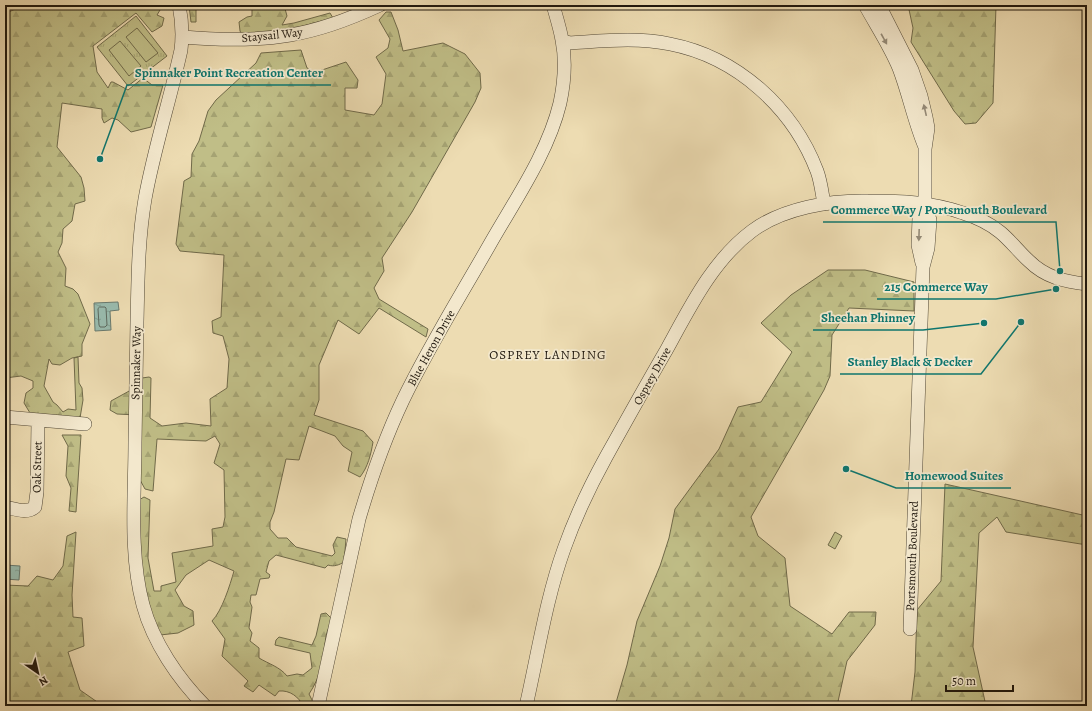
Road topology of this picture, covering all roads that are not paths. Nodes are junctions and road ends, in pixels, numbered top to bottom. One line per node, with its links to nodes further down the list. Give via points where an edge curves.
1 (179, 5): 6 (street, Spinnaker Way)
2 (380, 5): 6 (street, Staysail Way, via 289,36 240,39)
3 (553, 5): 7 (street, Blue Heron Drive)
4 (865, 5): 8 (street, Portsmouth Boulevard, one-way to 8, via 898,66)
5 (879, 5): 8 (street, Portsmouth Boulevard, one-way to 5, via 928,128 921,96 907,58)
6 (183, 37): 17 (street, Spinnaker Way, via 150,175 142,221 138,283 134,535 137,579 147,617 171,665)
7 (563, 41): 10 (street, via 570,43 628,40 670,44 698,51 738,71 776,105 801,139 818,172); 18 (street, Blue Heron Drive, via 560,104 548,140 413,381 375,468 351,552)
8 (925, 149): 9 (street, Portsmouth Boulevard)
9 (925, 203): 10 (street, Osprey Drive, via 861,200); 11 (street, Osprey Drive, via 963,213 984,222 1000,232 1038,268 1067,282); 16 (street, Portsmouth Boulevard, via 919,218 918,245 923,267)
10 (824, 204): 19 (street, Osprey Drive, via 778,217 749,233 721,261 687,313 601,466 568,537 551,593)
11 (1087, 284)
12 (5, 417): 13 (street)
13 (38, 421): 14 (street); 15 (street, Oak Street, via 35,507 31,511)
14 (85, 424)
15 (5, 507)
16 (910, 629)
17 (205, 706)
18 (318, 706)
19 (526, 706)

